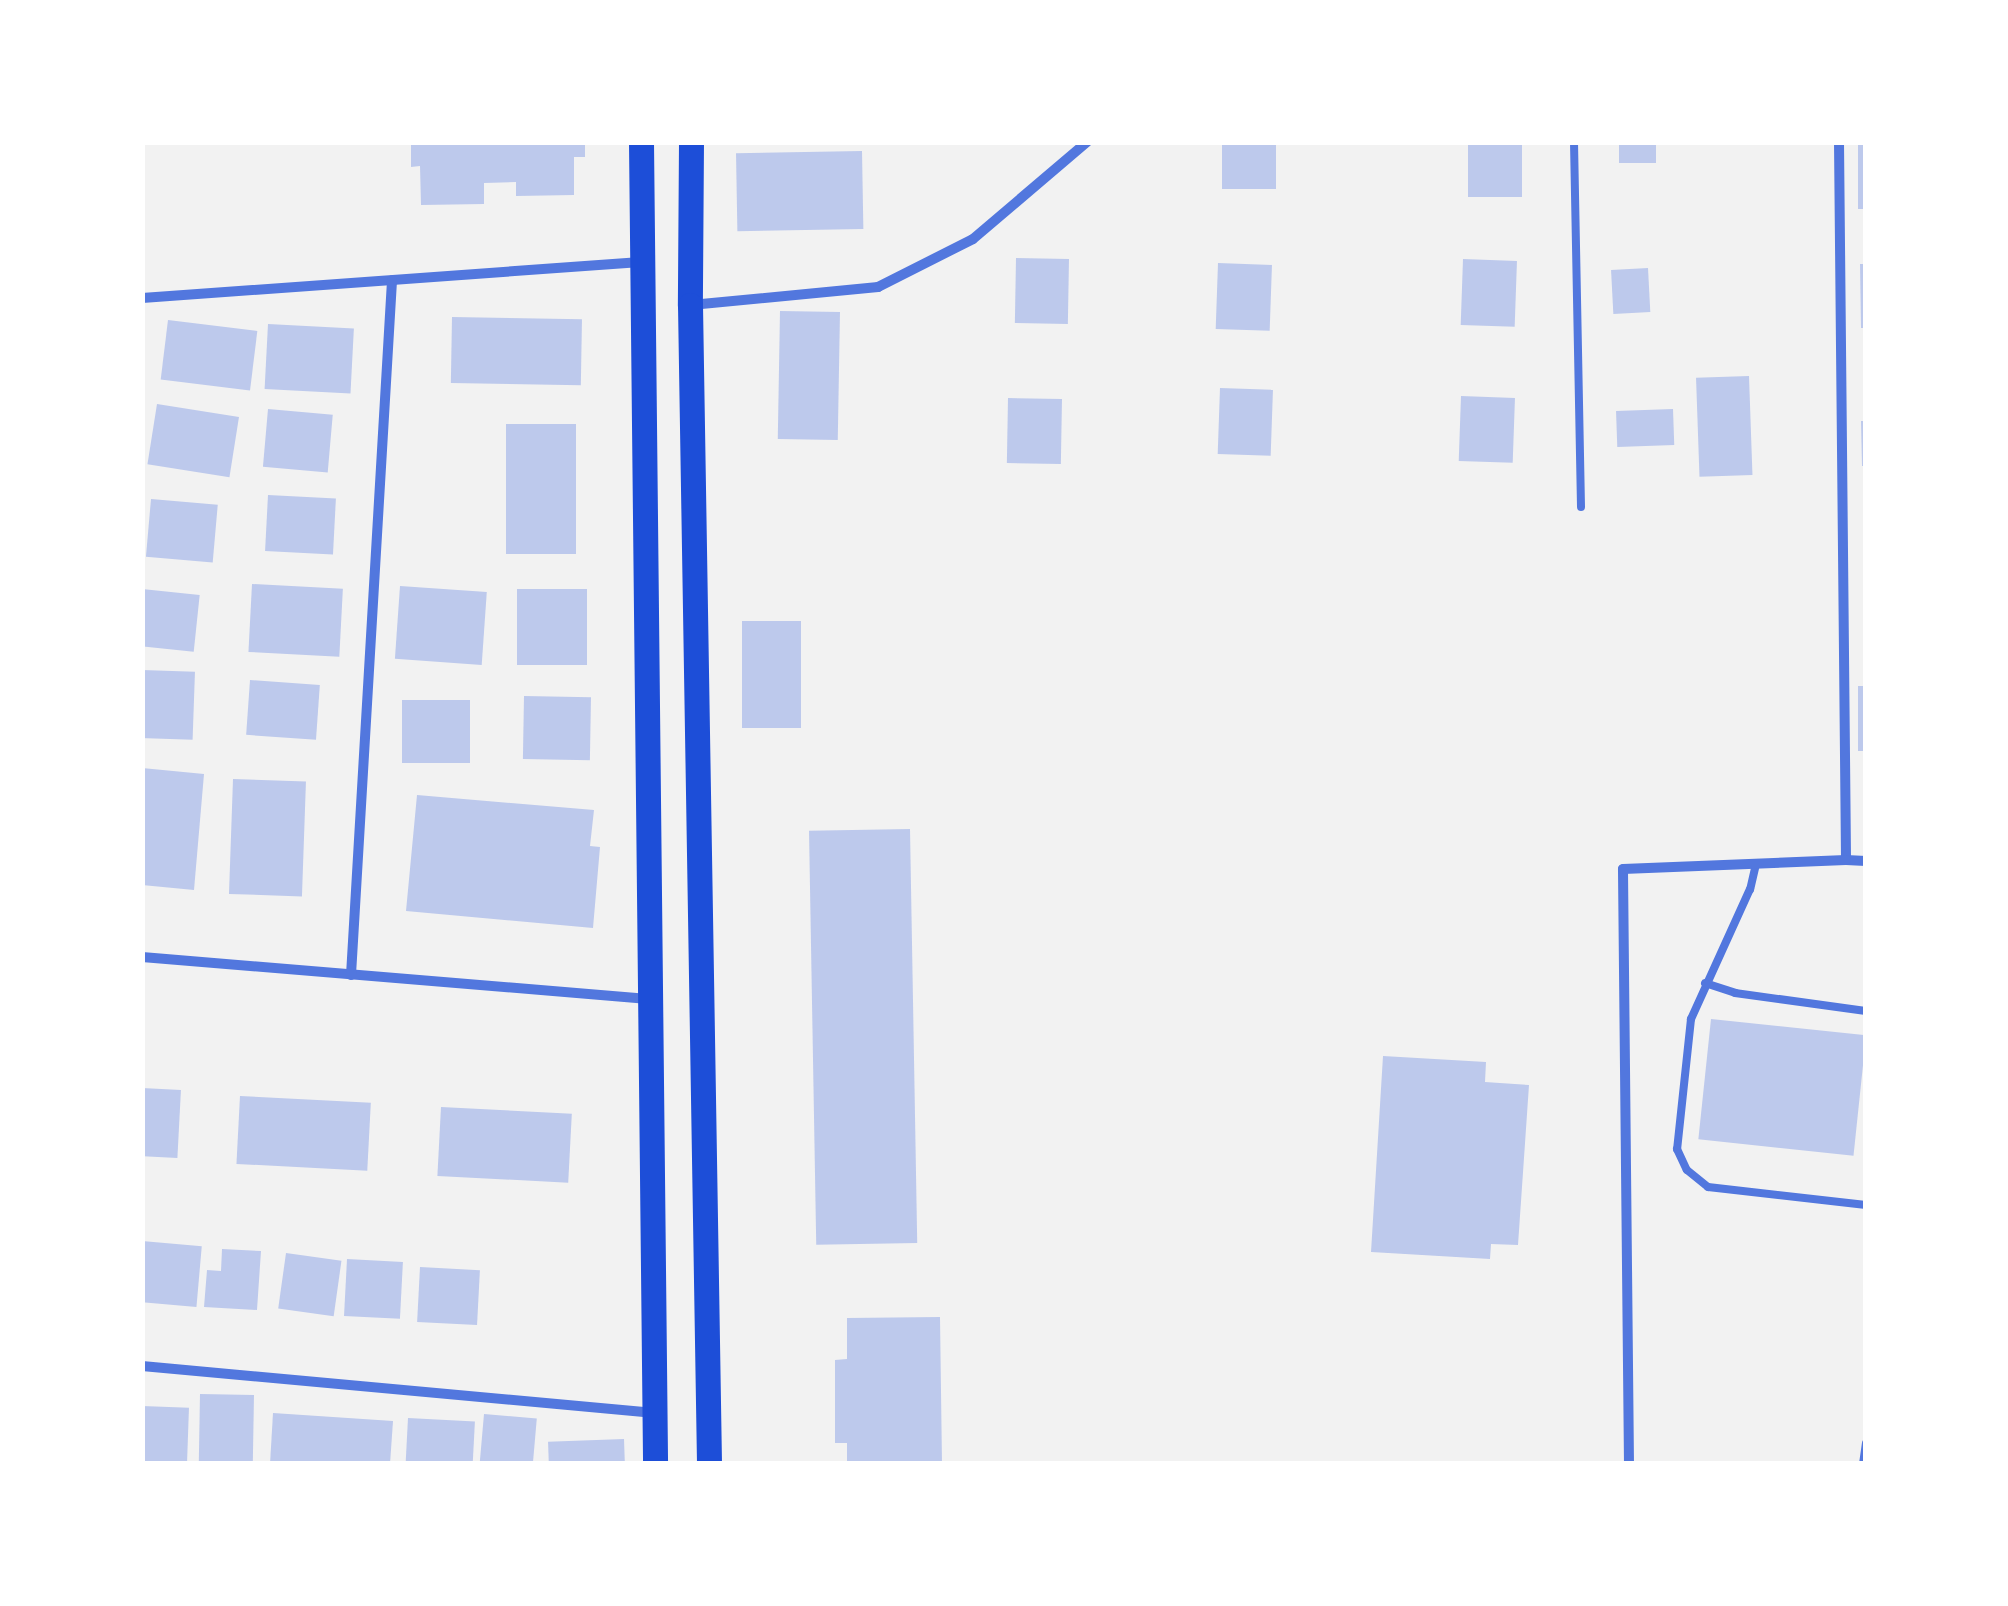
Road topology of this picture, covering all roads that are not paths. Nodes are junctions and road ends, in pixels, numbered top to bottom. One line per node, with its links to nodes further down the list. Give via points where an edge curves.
1 (641, 142): 6 (main road)
2 (691, 142): 9 (main road)
3 (1087, 142): 9 (street, via 973,239 878,287)
4 (1574, 142): 10 (lane)
5 (1839, 142): 11 (street)
6 (642, 262): 7 (street); 17 (main road)
7 (392, 280): 8 (street); 15 (street)
8 (142, 298)
9 (690, 305): 24 (main road)
10 (1581, 507)
11 (1846, 860): 12 (street); 13 (street)
12 (1866, 861)
13 (1756, 864): 16 (lane); 25 (street, via 1623,869)
14 (142, 957): 15 (street)
15 (351, 975): 17 (street)
16 (1705, 983): 18 (lane); 19 (lane, via 1691,1019 1676,1138 1688,1170 1708,1187)
17 (649, 1000): 21 (main road)
18 (1866, 1010)
19 (1866, 1204)
20 (142, 1366): 21 (street)
21 (656, 1414): 23 (main road)
22 (1866, 1443): 26 (lane)
23 (655, 1464)
24 (709, 1464)
25 (1629, 1464)
26 (1863, 1464)

